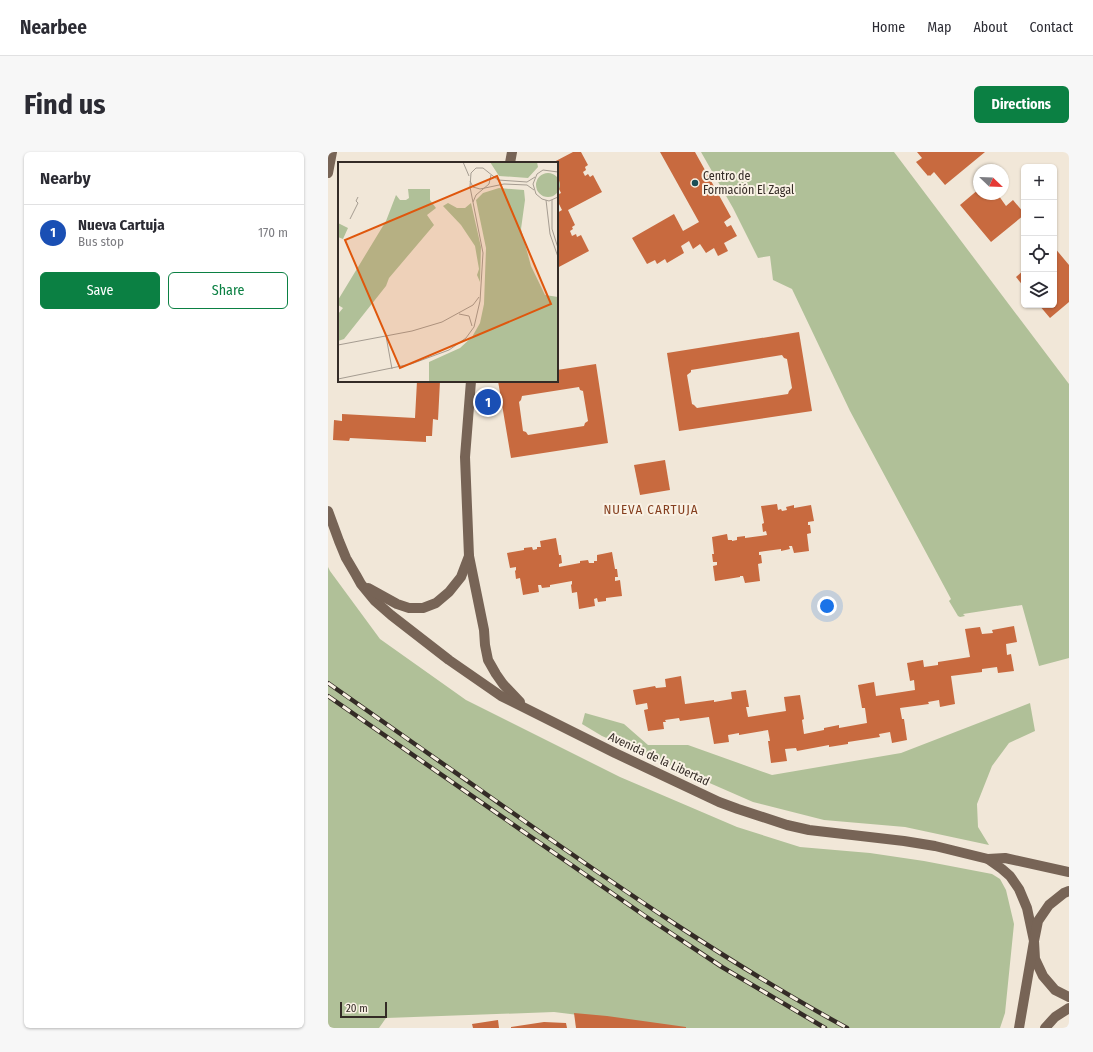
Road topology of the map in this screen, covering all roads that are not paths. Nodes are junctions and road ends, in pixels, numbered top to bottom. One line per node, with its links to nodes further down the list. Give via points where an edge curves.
1 (332, 152): 4 (main road)
2 (512, 152): 3 (main road)
3 (510, 162)
4 (328, 173)
5 (471, 382): 7 (main road, via 465,457)
6 (328, 511): 8 (main road, Avenida de la Libertad, via 344,553)
7 (469, 556): 8 (main road, Avenida de la Libertad, via 460,578 449,592 436,603 423,608 409,608 397,604); 9 (main road, via 488,660 503,684)
8 (361, 584): 9 (main road, Avenida de la Libertad, via 375,601 449,660 497,693)
9 (528, 708): 10 (main road, Avenida de la Libertad, via 614,753 738,810 809,830 935,846)
10 (988, 859): 11 (main road, Avenida de la Libertad, via 1005,858); 13 (main road, Avenida de la Libertad, via 1010,876 1019,889 1027,908)
11 (1069, 872)
12 (1069, 891): 13 (main road, via 1064,892 1049,905 1038,921)
13 (1034, 940): 14 (main road, via 1035,959 1043,976 1055,990); 16 (main road)
14 (1069, 997)
15 (1069, 1008): 17 (main road, via 1055,1017)
16 (1019, 1028)
17 (1045, 1028)

